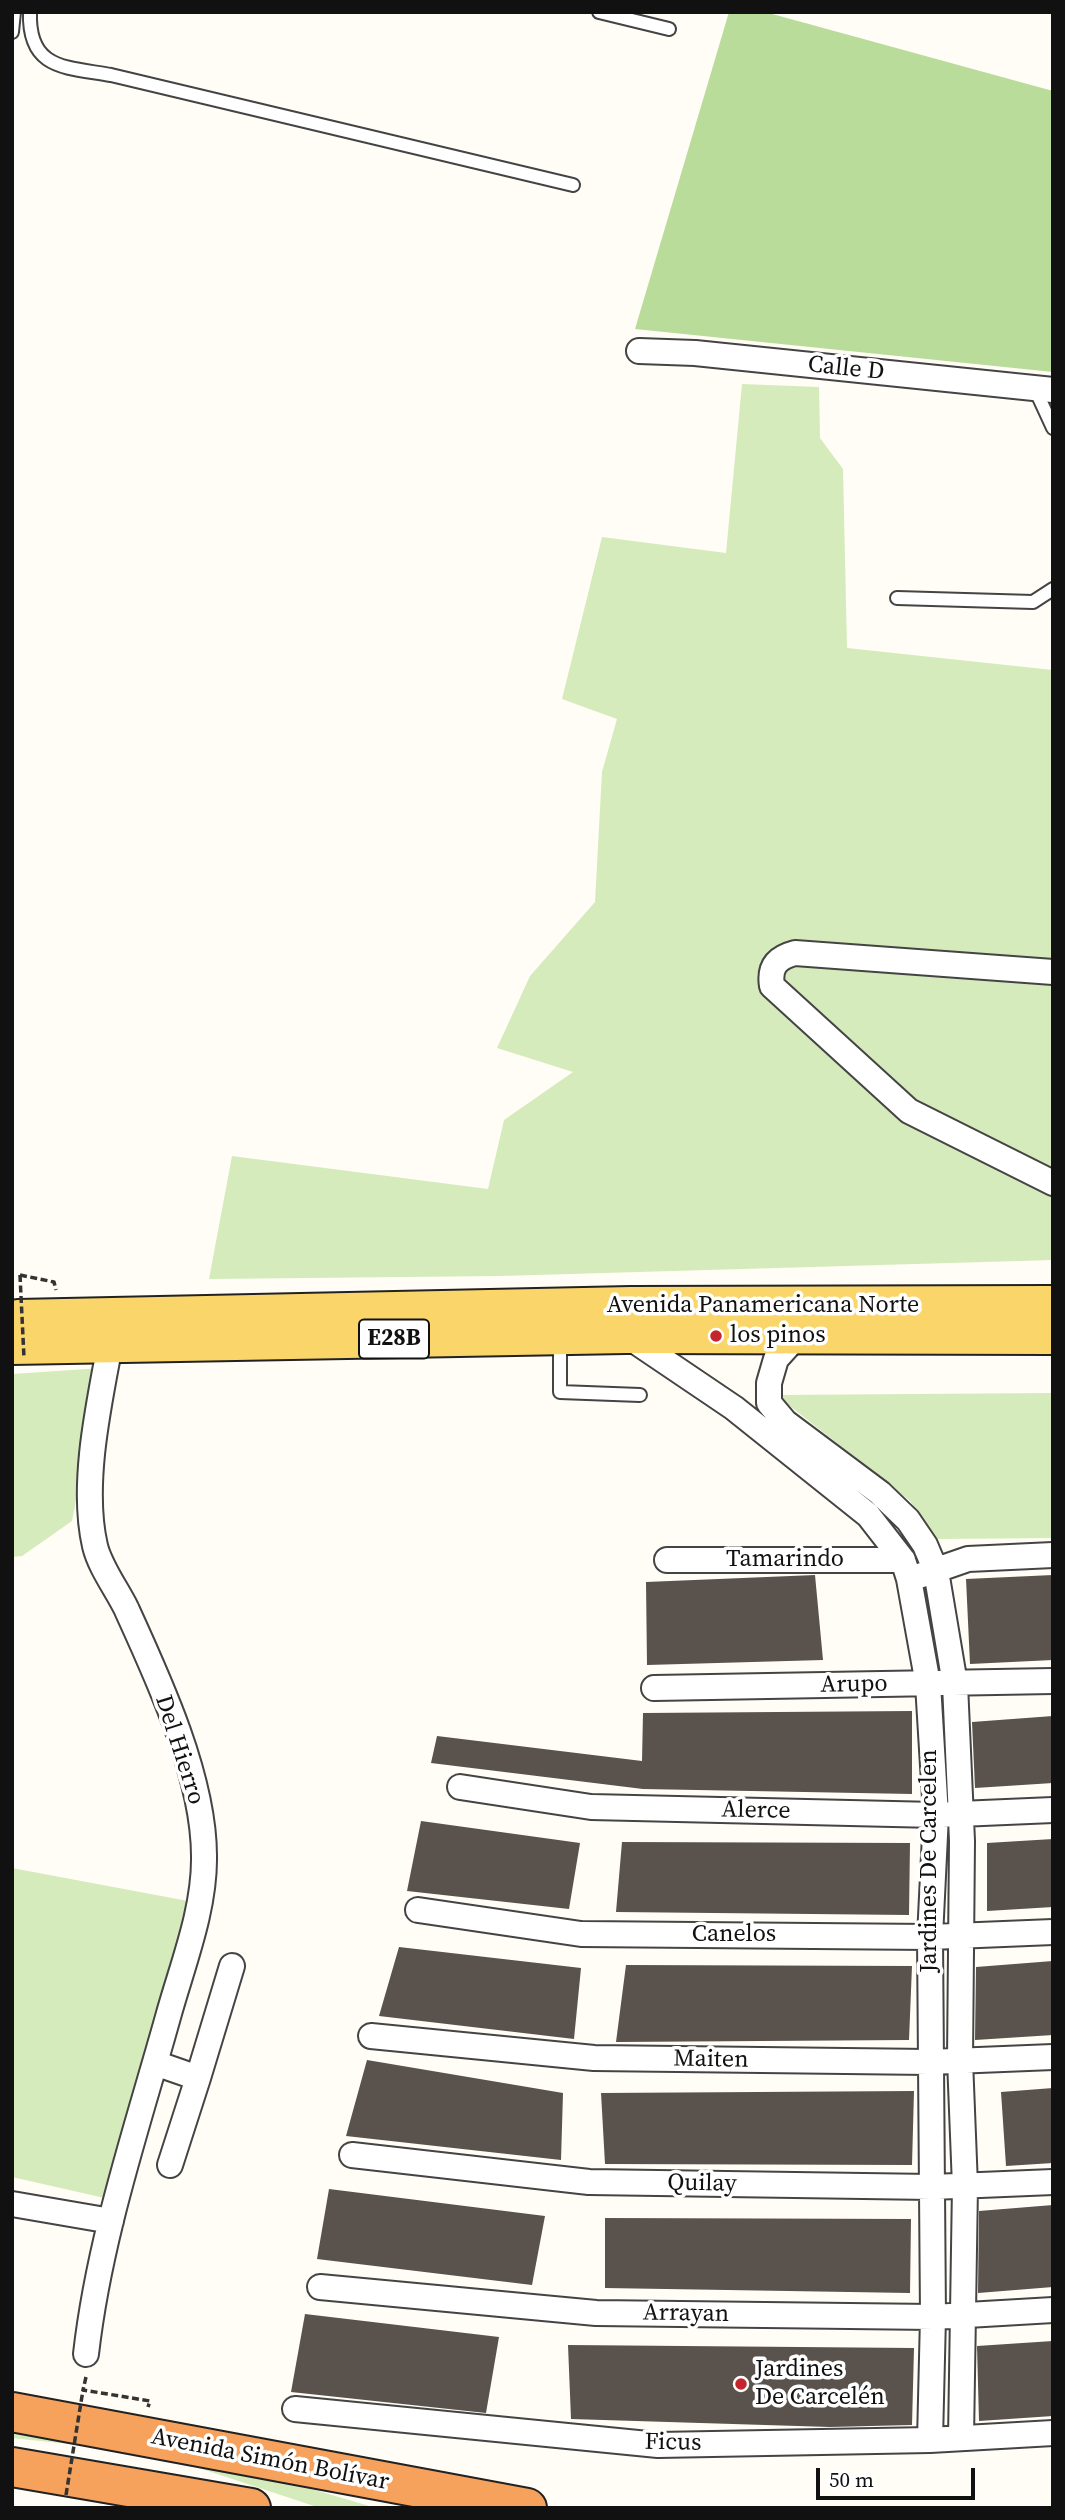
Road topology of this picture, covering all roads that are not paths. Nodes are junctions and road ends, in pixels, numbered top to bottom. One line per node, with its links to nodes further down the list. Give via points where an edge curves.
1 (14, 12): 5 (lane)
2 (30, 12): 6 (lane, via 32,42 42,58 60,66)
3 (599, 12): 4 (lane)
4 (669, 29)
5 (12, 32)
6 (573, 185)
7 (639, 351): 8 (street, Calle D)
8 (1044, 389): 9 (lane)
9 (1053, 428)
10 (1053, 589): 11 (lane, via 1033,602)
11 (897, 598)
12 (1053, 972): 13 (street, via 795,953 783,956 771,974 772,986 909,1111)
13 (1053, 1183)
14 (1053, 1306): 16 (main road, Avenida Panamericana Norte / E28B, via 631,1306)
15 (12, 1319): 16 (main road, Avenida Panamericana Norte / E28B)
16 (113, 1331): 18 (main road, Avenida Panamericana Norte / E28B); 21 (main road, Avenida Panamericana Norte / E28B); 44 (street, Del Hierro, via 88,1493 96,1548 126,1609 199,1795 205,1857 196,1916)
17 (626, 1334): 18 (main road, Avenida Panamericana Norte / E28B); 20 (main road, Avenida Panamericana Norte / E28B); 25 (street, Jardines De Carcelen, via 734,1408 867,1515 886,1534)
18 (560, 1335): 22 (lane, via 560,1392)
19 (1053, 1335): 20 (main road, Avenida Panamericana Norte / E28B)
20 (796, 1337): 26 (street, Jardines De Carcelen, via 776,1359 769,1403 785,1422 880,1493 908,1520)
21 (18, 1352)
22 (640, 1395)
23 (1053, 1555): 26 (street, Tamarindo, via 968,1559)
24 (667, 1560): 25 (street, Tamarindo)
25 (906, 1570): 26 (street, Tamarindo); 29 (street, Jardines De Carcelen)
26 (936, 1571): 28 (street, Jardines De Carcelen)
27 (1053, 1681): 28 (street, Arupo)
28 (955, 1684): 29 (street, Arupo); 34 (street, Jardines De Carcelen)
29 (928, 1685): 30 (street, Arupo); 33 (street, Jardines De Carcelen)
30 (654, 1688)
31 (460, 1787): 33 (street, Alerce, via 591,1807)
32 (1053, 1810): 34 (street, Alerce)
33 (936, 1815): 34 (street, Alerce); 38 (street, Jardines De Carcelen)
34 (961, 1815): 37 (street, Jardines De Carcelen)
35 (418, 1910): 38 (street, Canelos, via 581,1934)
36 (1053, 1932): 37 (street, Canelos)
37 (961, 1936): 38 (street, Canelos); 42 (street, Jardines De Carcelen)
38 (930, 1937): 43 (street, Jardines De Carcelen)
39 (232, 1966): 45 (street)
40 (370, 2036): 43 (street, Maiten, via 594,2058)
41 (1053, 2057): 42 (street, Maiten)
42 (960, 2060): 43 (street, Maiten); 49 (street, Jardines De Carcelen)
43 (929, 2062): 50 (street, Jardines De Carcelen)
44 (155, 2063): 45 (street); 52 (street, Del Hierro)
45 (198, 2078): 47 (street)
46 (352, 2155): 50 (street, Quilay, via 589,2182)
47 (170, 2165)
48 (1053, 2182): 49 (street, Quilay)
49 (965, 2186): 50 (street, Quilay); 55 (street, Jardines De Carcelen)
50 (932, 2187): 56 (street, Jardines De Carcelen)
51 (12, 2204): 52 (street)
52 (111, 2221): 57 (street, Del Hierro, via 91,2311)
53 (320, 2287): 56 (street, Arrayan, via 596,2313)
54 (1053, 2310): 55 (street, Arrayan)
55 (961, 2316): 56 (street, Arrayan); 61 (street, Jardines De Carcelen)
56 (933, 2317): 62 (street, Jardines De Carcelen)
57 (87, 2361)
58 (295, 2409): 62 (street, Ficus, via 658,2445)
59 (12, 2412): 65 (highway, Avenida Simón Bolívar)
60 (1053, 2433): 61 (street, Ficus)
61 (961, 2438): 62 (street, Ficus)
62 (930, 2440)
63 (12, 2467): 64 (highway, Avenida Simón Bolívar)
64 (251, 2508)
65 (527, 2508)

